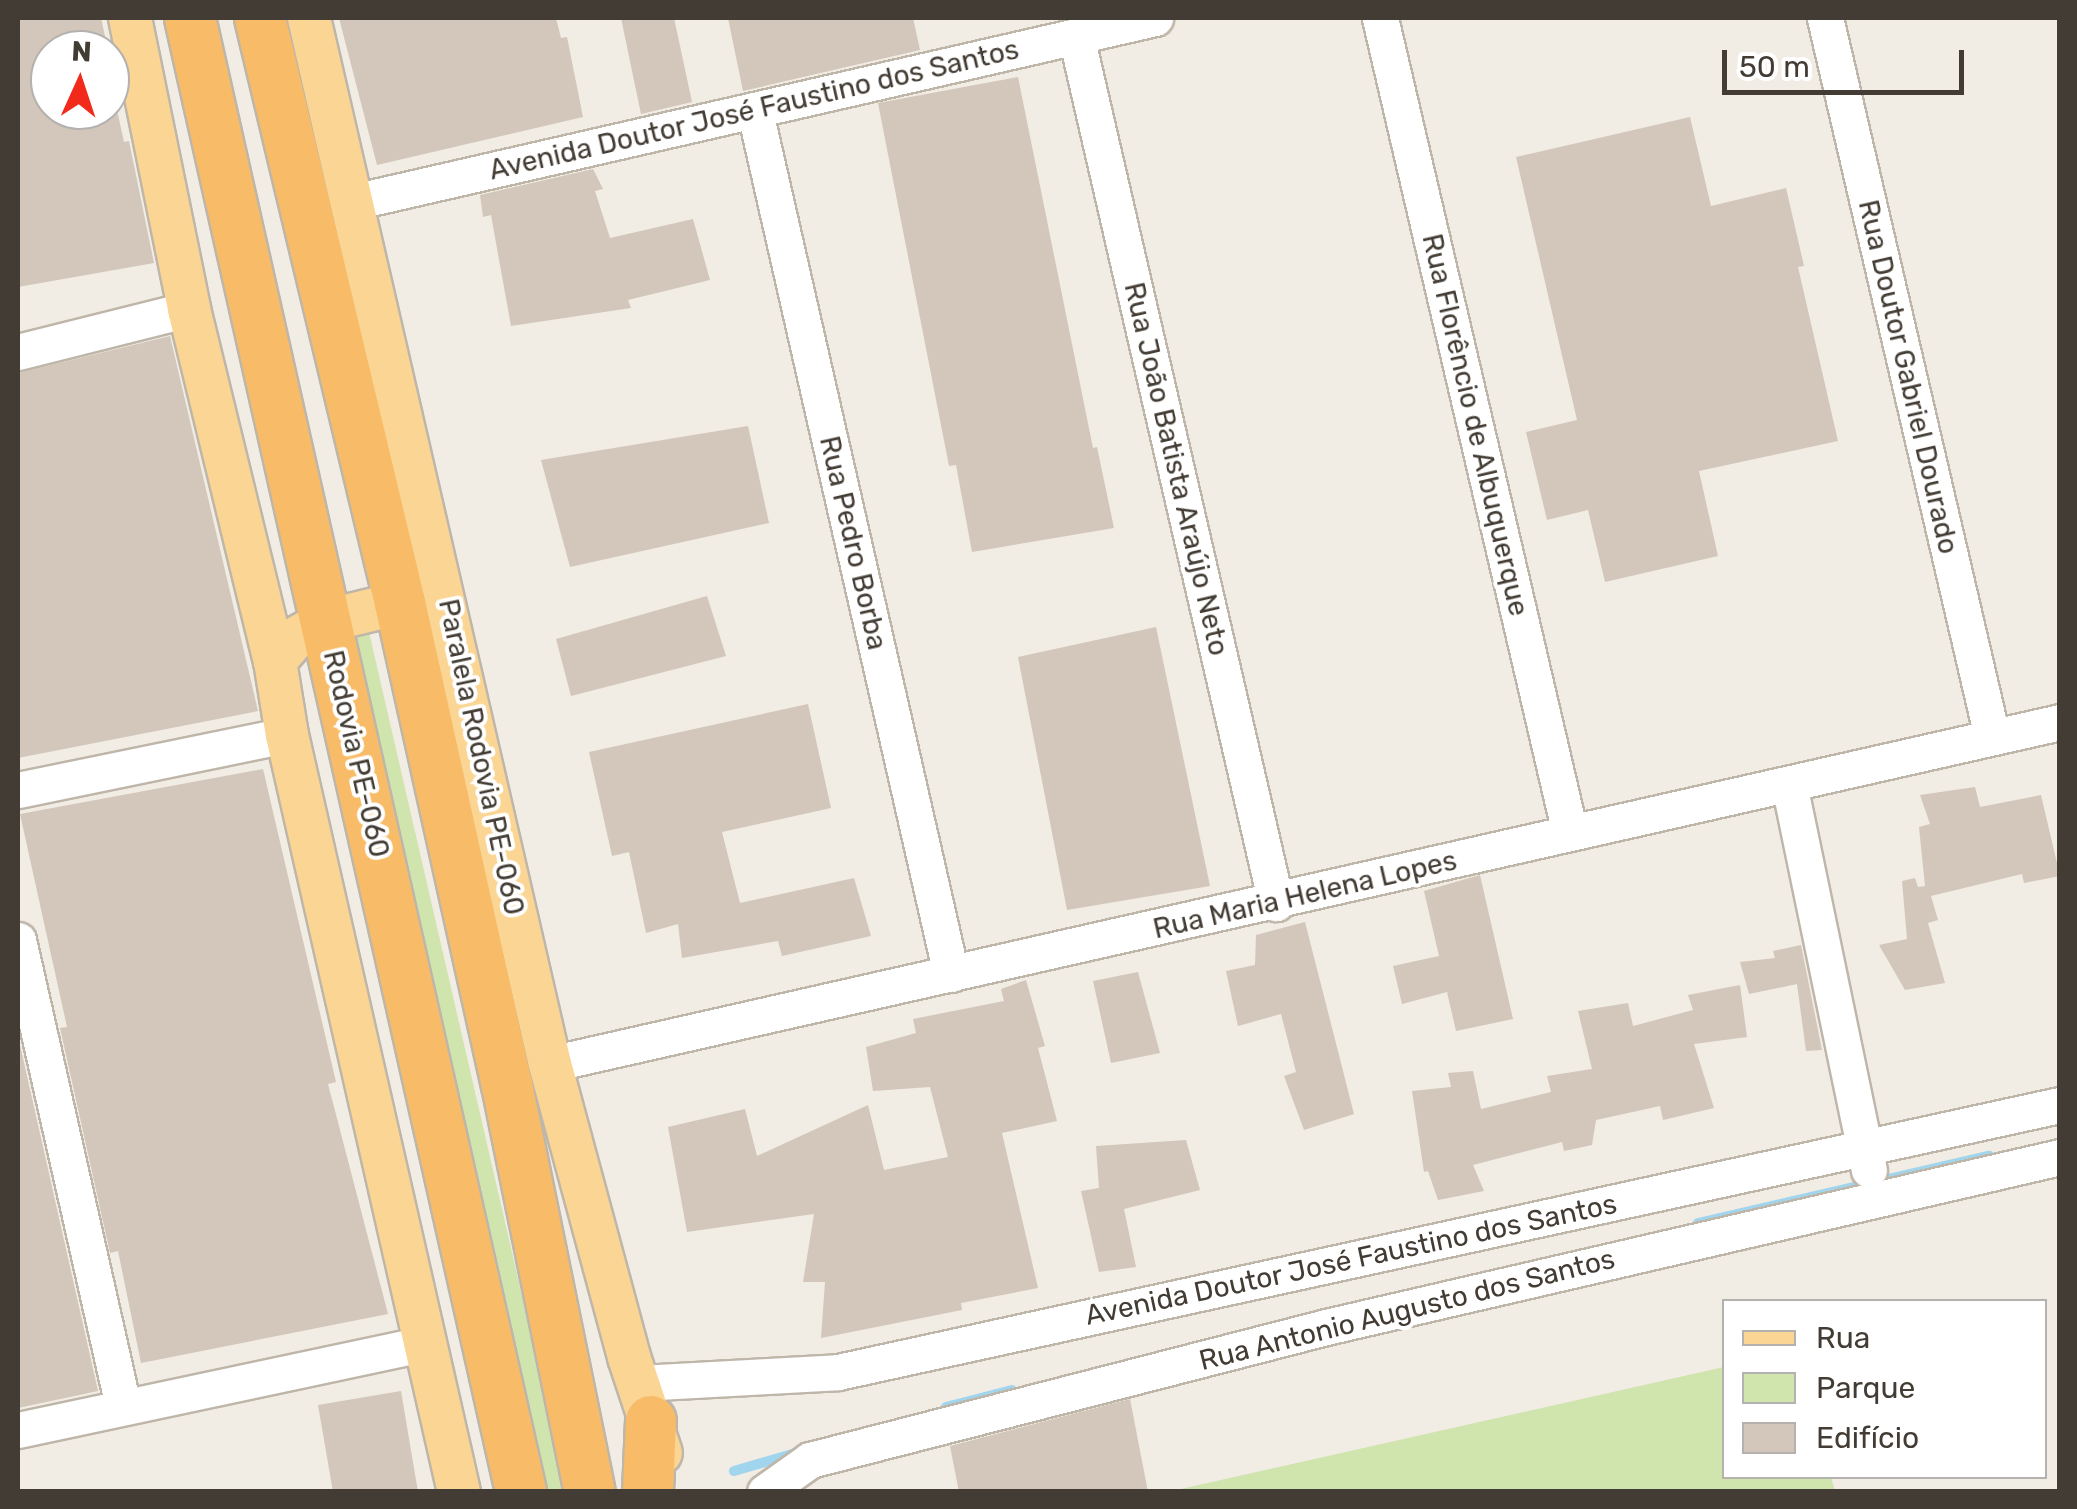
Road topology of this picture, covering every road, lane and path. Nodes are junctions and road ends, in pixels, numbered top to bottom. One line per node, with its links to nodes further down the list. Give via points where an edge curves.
1 (130, 18): 11 (main road)
2 (190, 18): 14 (highway, Rodovia PE-060)
3 (260, 18): 13 (highway)
4 (309, 18): 10 (main road, Paralela Rodovia PE-060)
5 (1155, 18): 8 (street, Avenida Doutor José Faustino dos Santos)
6 (1380, 18): 22 (street, Rua Florêncio de Albuquerque)
7 (1825, 18): 19 (street, Rua Doutor Gabriel Dourado)
8 (1076, 36): 9 (street, Avenida Doutor José Faustino dos Santos); 23 (street, Rua João Batista Araújo Neto)
9 (754, 112): 10 (street, Avenida Doutor José Faustino dos Santos); 25 (street, Rua Pedro Borba)
10 (352, 202): 15 (main road, Paralela Rodovia PE-060)
11 (190, 309): 12 (street); 16 (main road)
12 (18, 352)
13 (400, 603): 14 (main road); 15 (main road); 36 (highway)
14 (326, 620): 16 (main road, via 294,639); 35 (highway, Rodovia PE-060)
15 (452, 624): 26 (main road, Paralela Rodovia PE-060)
16 (276, 661): 18 (main road)
17 (2060, 722): 19 (street, Rua Maria Helena Lopes)
18 (286, 735): 21 (street); 30 (main road)
19 (1992, 738): 20 (street, Rua Maria Helena Lopes)
20 (1790, 784): 22 (street, Rua Maria Helena Lopes); 29 (street)
21 (18, 790)
22 (1570, 833): 23 (street, Rua Maria Helena Lopes)
23 (1276, 903): 25 (street, Rua Maria Helena Lopes)
24 (18, 940): 32 (street)
25 (951, 974): 26 (street, Rua Maria Helena Lopes)
26 (550, 1064): 31 (main road, Paralela Rodovia PE-060)
27 (2060, 1105): 29 (street, Avenida Doutor José Faustino dos Santos)
28 (2060, 1157): 29 (street, Rua Antonio Augusto dos Santos)
29 (1870, 1173): 31 (street, Avenida Doutor José Faustino dos Santos, via 838,1372); 39 (street, Rua Antonio Augusto dos Santos, via 1326,1327 810,1460)
30 (422, 1344): 32 (street); 34 (main road)
31 (644, 1402): 37 (highway); 38 (main road, Paralela Rodovia PE-060)
32 (123, 1406): 33 (street)
33 (18, 1430)
34 (458, 1492)
35 (521, 1492)
36 (590, 1492)
37 (648, 1492)
38 (672, 1492)
39 (765, 1492)

